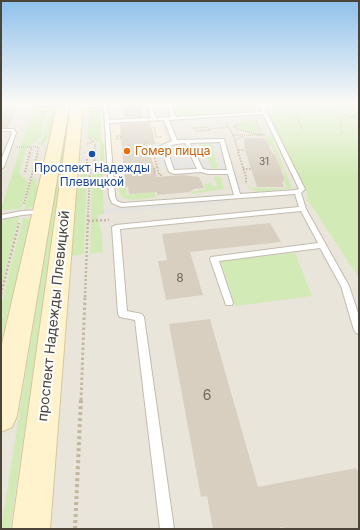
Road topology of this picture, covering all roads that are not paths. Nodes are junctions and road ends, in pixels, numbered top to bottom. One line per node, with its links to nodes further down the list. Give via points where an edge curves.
1 (71, 128): 16 (main road, проспект Надежды Плевицкой)
2 (79, 128): 22 (main road, проспект Надежды Плевицкой)
3 (108, 128): 13 (lane, via 114,202 132,205)
4 (169, 128): 8 (lane)
5 (272, 128): 12 (lane, via 302,189)
6 (1, 130): 9 (lane, via 12,130 14,133)
7 (187, 141): 8 (lane); 10 (lane); 11 (lane, via 222,140)
8 (175, 142): 10 (lane, via 163,146 171,171)
9 (1, 167)
10 (201, 170): 11 (lane)
11 (233, 170): 13 (lane)
12 (298, 192): 13 (lane); 14 (lane)
13 (237, 196)
14 (303, 209): 18 (lane); 23 (lane, via 116,227 123,314 139,317)
15 (1, 213): 16 (lane)
16 (32, 213): 17 (lane); 21 (main road, проспект Надежды Плевицкой)
17 (1, 218)
18 (323, 245): 19 (lane, via 214,258); 20 (lane, via 345,286)
19 (229, 303)
20 (359, 330)
21 (1, 416)
22 (31, 529)
23 (167, 529)

